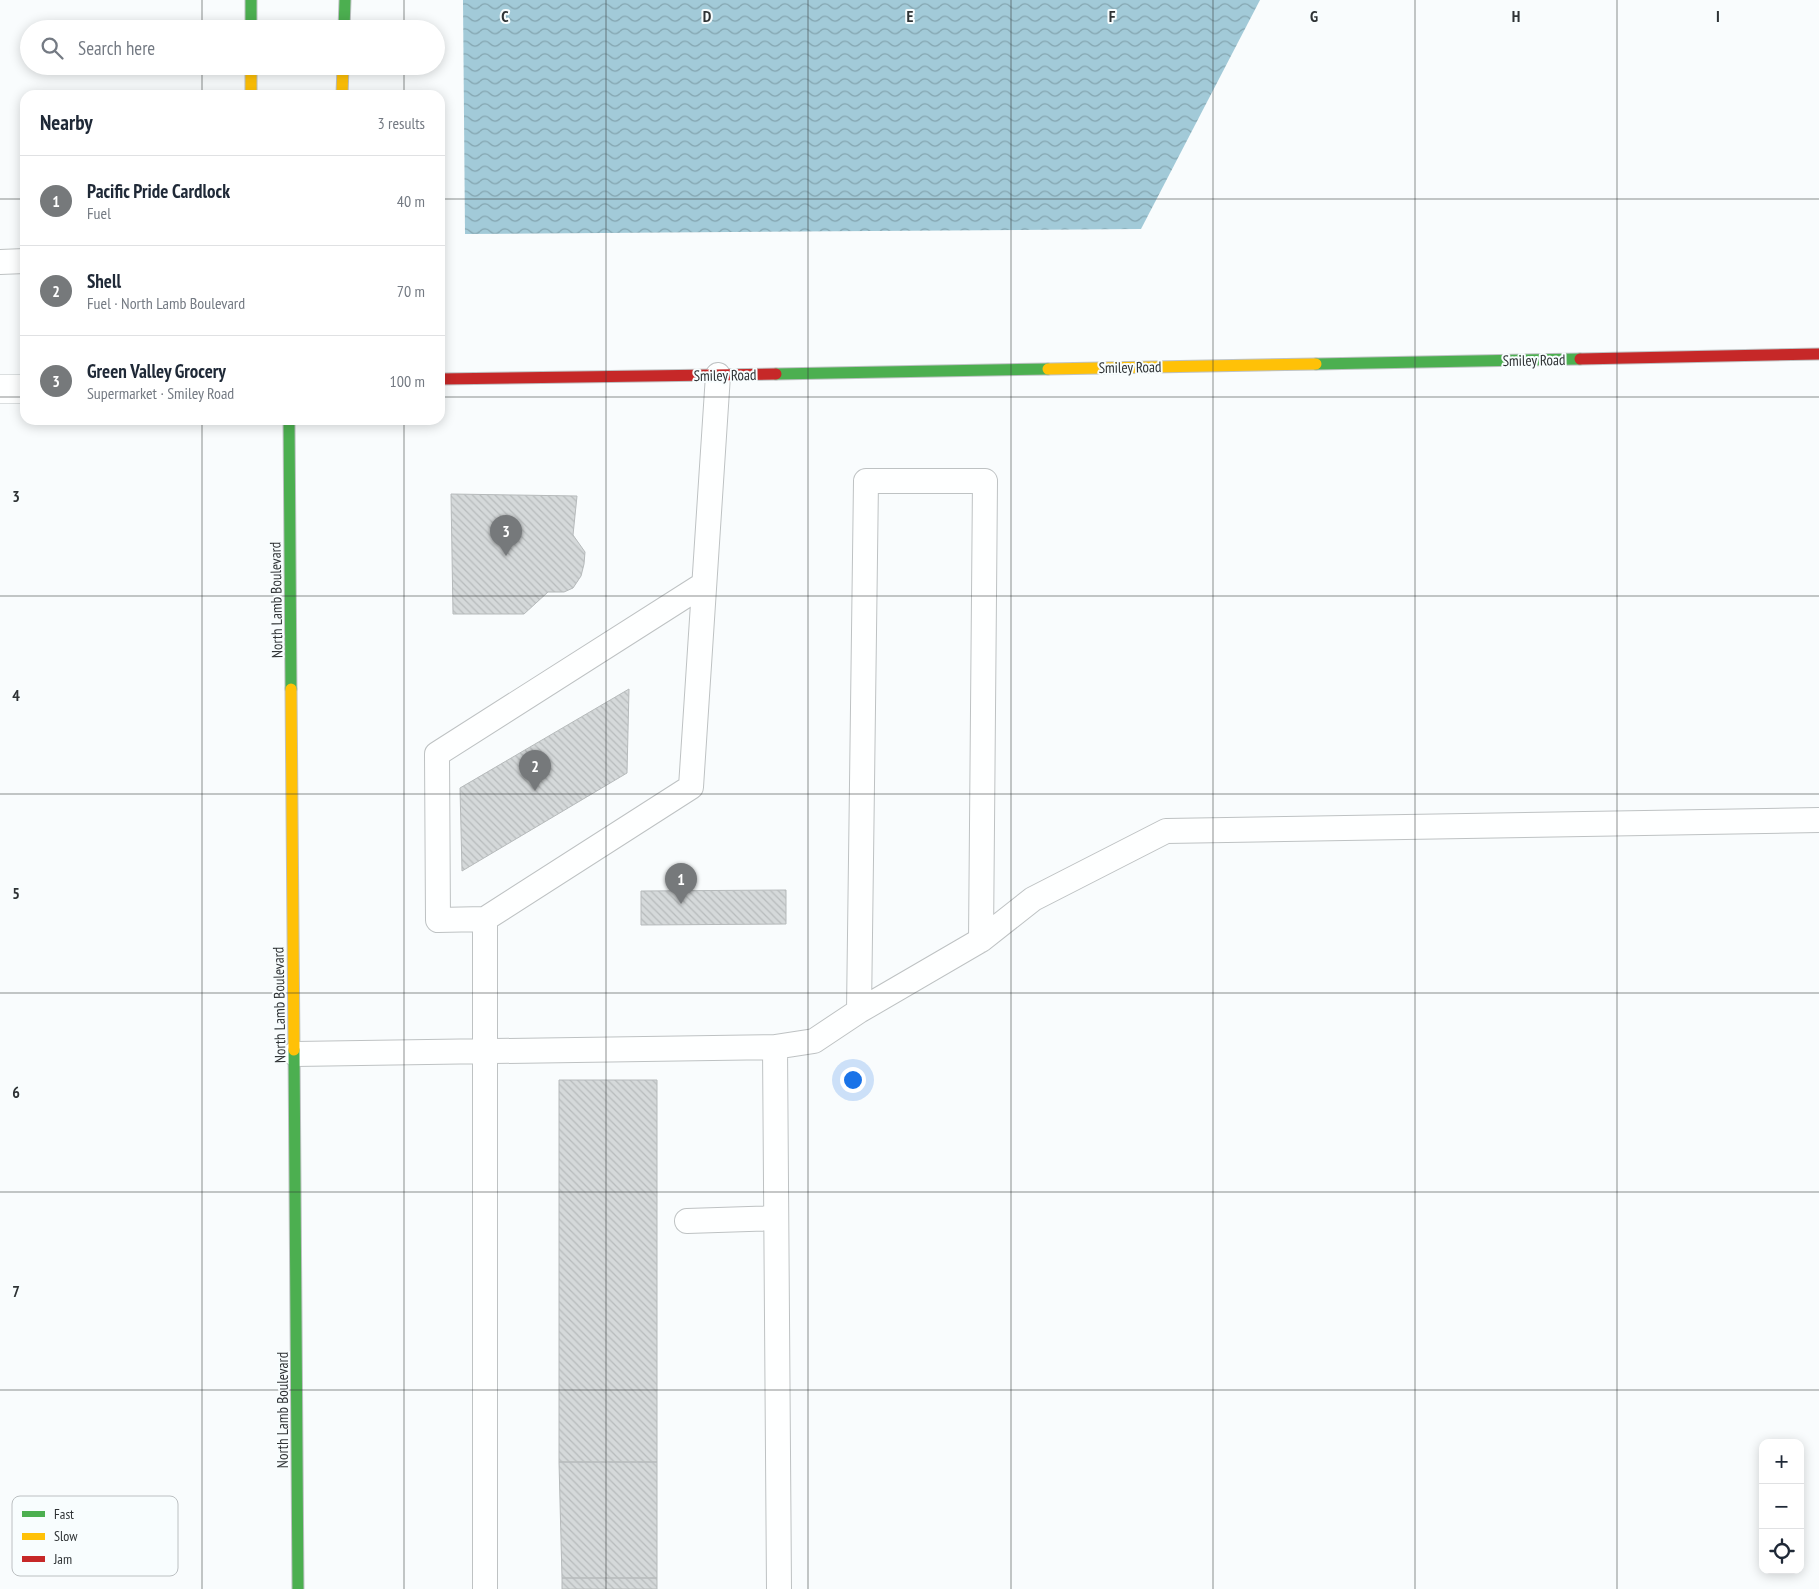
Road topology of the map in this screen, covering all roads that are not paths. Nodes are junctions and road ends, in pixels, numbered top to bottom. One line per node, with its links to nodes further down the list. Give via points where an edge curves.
1 (251, 0): 3 (street)
2 (345, 0): 4 (street)
3 (251, 20)
4 (344, 20)
5 (251, 75): 7 (street)
6 (343, 75): 8 (street)
7 (251, 90)
8 (342, 90)
9 (20, 261): 10 (lane)
10 (0, 262)
11 (1819, 354): 12 (street, Smiley Road)
12 (718, 375): 13 (street, Smiley Road); 17 (lane)
13 (445, 379)
14 (20, 389): 15 (street)
15 (0, 390)
16 (289, 425): 24 (street, North Lamb Boulevard)
17 (704, 584): 19 (lane, via 691,787); 19 (lane, via 438,754 438,920)
18 (1819, 820): 20 (lane, via 1166,831 1034,900)
19 (485, 919): 23 (lane)
20 (981, 940): 21 (lane); 21 (lane, via 985,480 866,480)
21 (859, 1011): 22 (lane, via 814,1041)
22 (774, 1047): 23 (lane); 25 (lane)
23 (484, 1051): 24 (lane); 28 (lane)
24 (295, 1054): 27 (street, North Lamb Boulevard)
25 (776, 1218): 26 (lane); 29 (lane)
26 (688, 1220)
27 (298, 1589)
28 (485, 1589)
29 (779, 1589)

